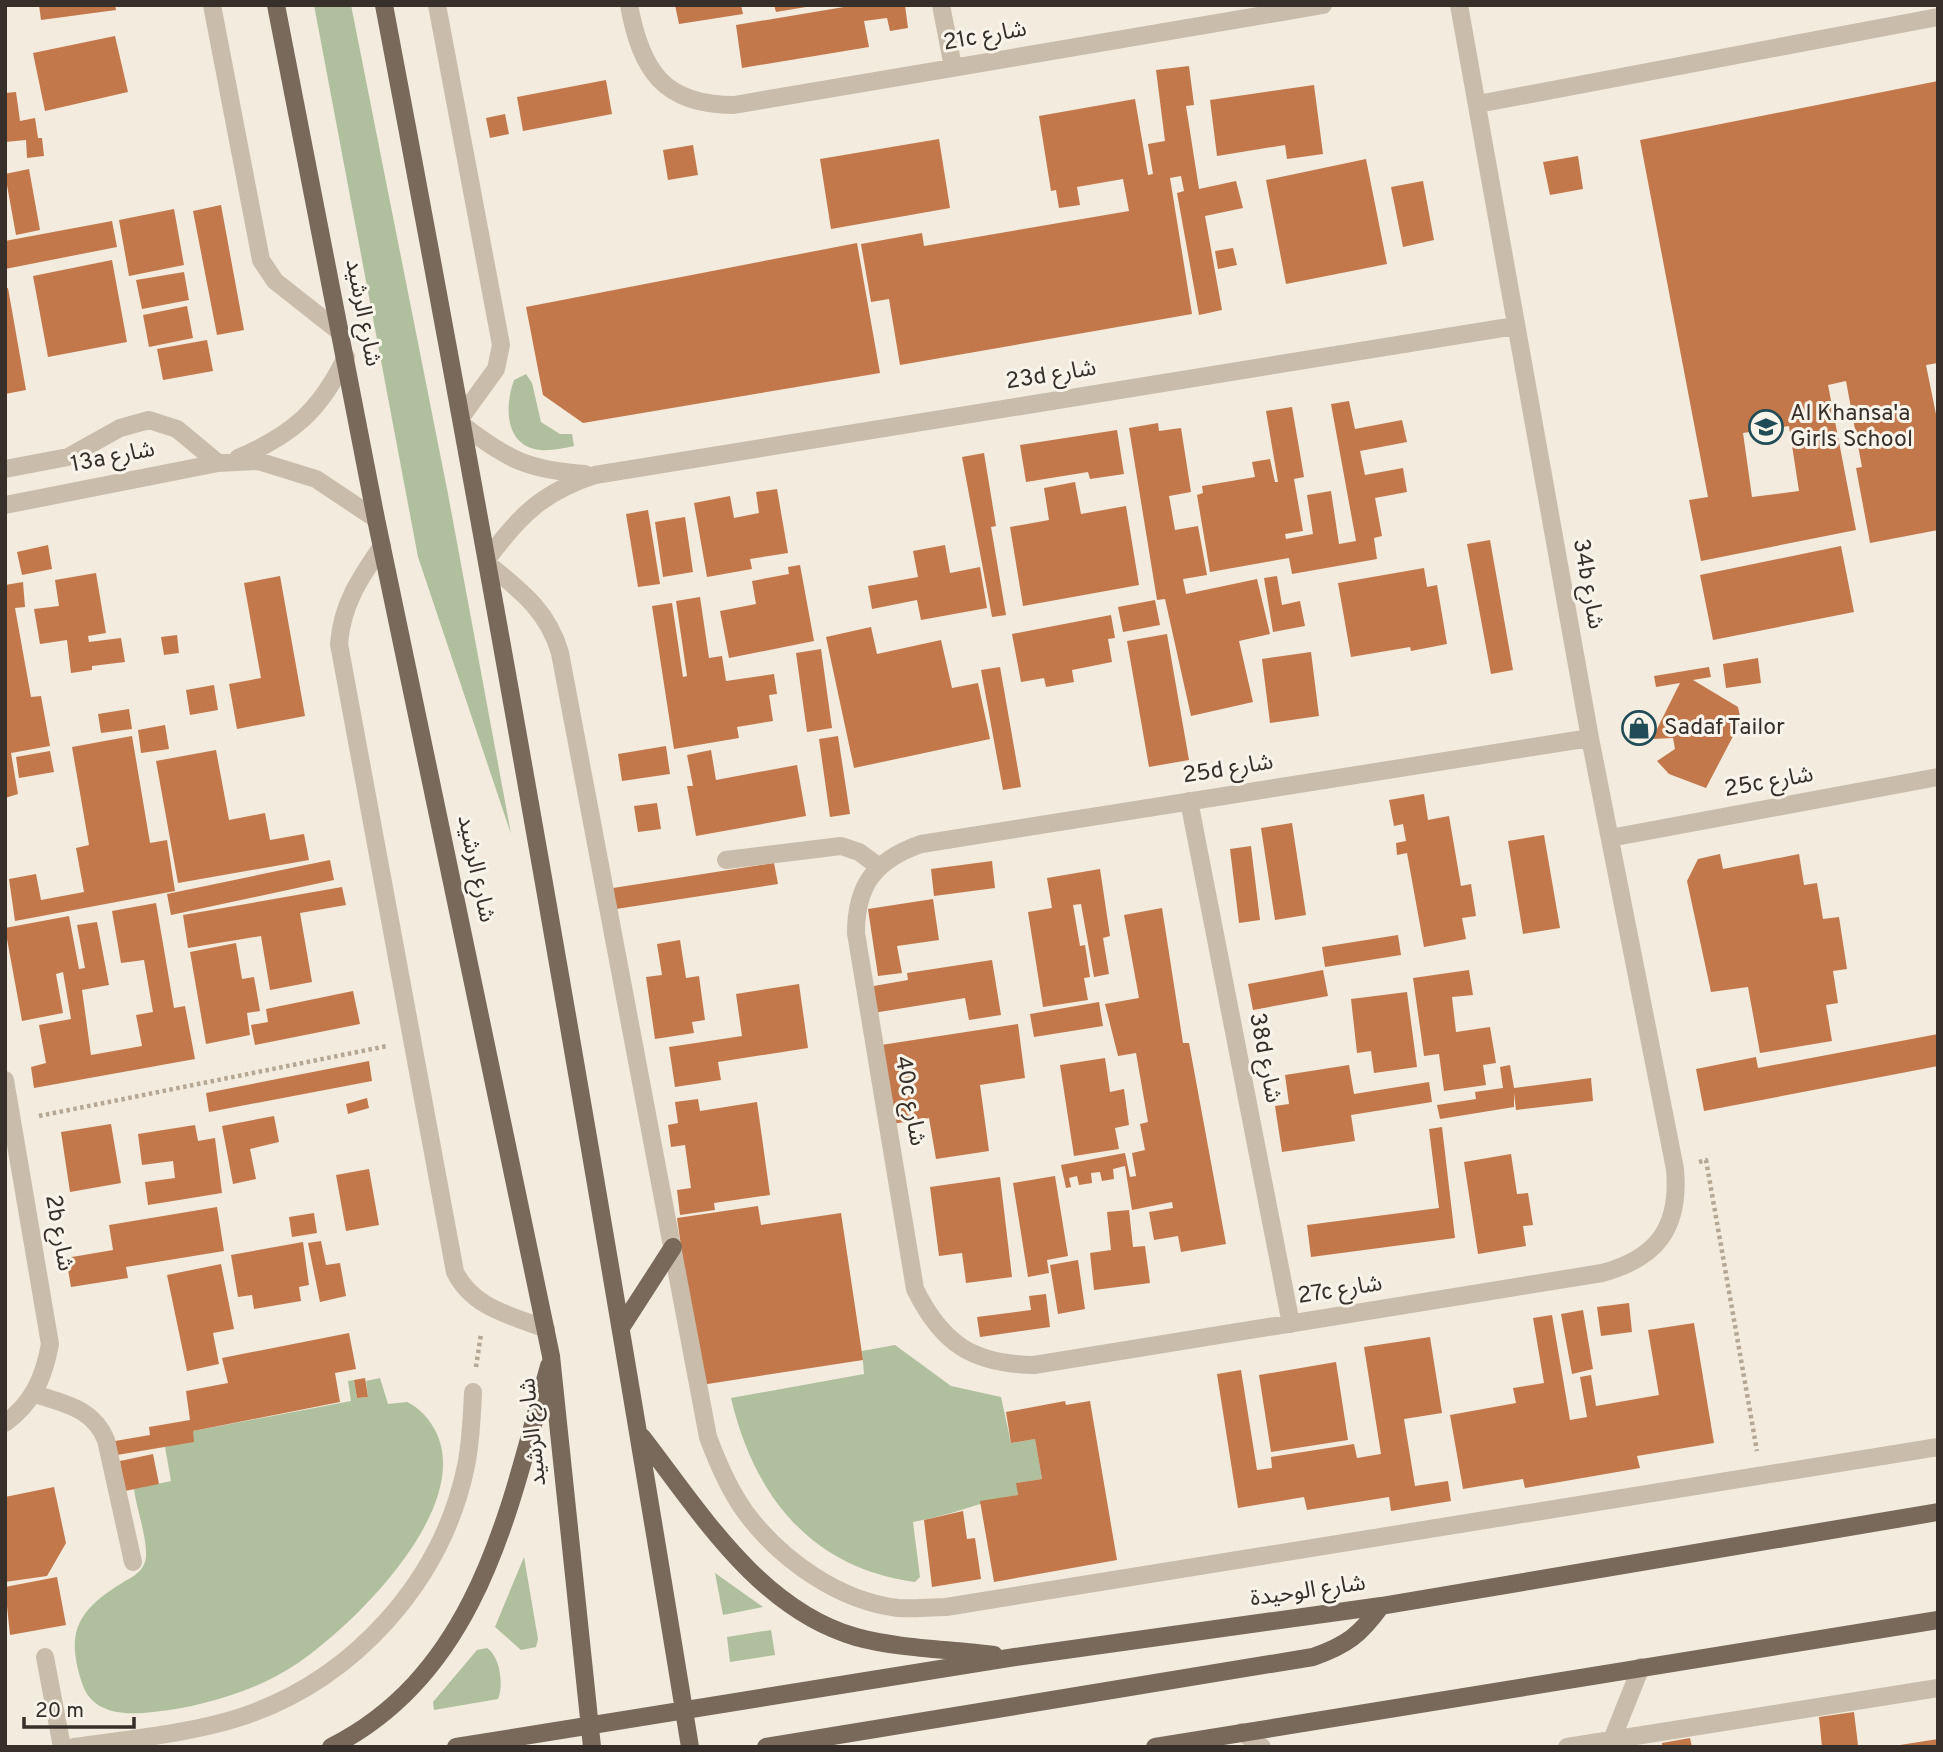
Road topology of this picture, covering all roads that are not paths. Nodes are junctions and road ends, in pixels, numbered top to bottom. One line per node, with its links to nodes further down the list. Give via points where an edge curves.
1 (212, 5): 14 (street, via 261,260 275,281)
2 (276, 5): 14 (main road, شارع الرشيد)
3 (384, 5): 16 (main road)
4 (437, 5): 16 (street, via 501,345 496,369)
5 (629, 5): 11 (street, 21c شارع, via 635,38 661,83 708,105 734,105)
6 (941, 5): 11 (street)
7 (1323, 5): 9 (street, 21c شارع)
8 (1459, 5): 12 (street, 34b شارع)
9 (1262, 10): 11 (street, 21c شارع)
10 (1938, 17): 12 (street)
11 (953, 67)
12 (1478, 104): 13 (street, 34b شارع)
13 (1516, 326): 19 (street, 23d شارع); 24 (street, 34b شارع)
14 (341, 333): 15 (main road, شارع الرشيد)
15 (346, 358): 17 (street, 13a شارع, via 312,412 286,434); 21 (main road, شارع الرشيد)
16 (463, 421): 19 (street, 23d شارع, via 495,450 524,465); 23 (main road)
17 (225, 462): 18 (street, via 177,429 149,420 120,428 68,457); 20 (street, 13a شارع); 21 (street, 13a شارع, via 258,461 316,479)
18 (5, 469)
19 (595, 475): 23 (street, 23d شارع, via 563,485 534,506 508,531)
20 (5, 505)
21 (376, 519): 22 (main road, شارع الرشيد)
22 (382, 546): 35 (main road, شارع الرشيد); 35 (street, via 352,590 339,644 455,1272 470,1296 484,1305)
23 (488, 561): 32 (street, via 541,610 560,653); 34 (main road)
24 (1590, 738): 26 (street, 25d شارع); 27 (street, 34b شارع)
25 (1938, 777): 27 (street, 25c شارع)
26 (1189, 801): 29 (street, 25d شارع, via 921,844); 33 (street, 38d شارع)
27 (1610, 838): 31 (street, 34b شارع)
28 (726, 860): 29 (street, via 841,846)
29 (878, 866): 36 (street, 40c شارع, via 856,909 856,933 915,1289 929,1317)
30 (5, 1080): 39 (street, 2b شارع, via 48,1317 46,1370)
31 (1675, 1169): 33 (street, 27c شارع, via 1677,1198 1669,1226 1653,1249 1629,1266)
32 (673, 1247): 34 (main road); 42 (street, via 708,1437 746,1514 775,1546 809,1573 851,1596 897,1608 946,1607)
33 (1291, 1324): 36 (street, 27c شارع, via 1034,1365 1004,1364 975,1356)
34 (622, 1326): 41 (main road)
35 (546, 1329): 37 (main road, شارع الرشيد)
36 (949, 1339)
37 (551, 1356): 52 (main road, شارع الرشيد); 57 (main road, via 505,1521 475,1598 424,1673 389,1708)
38 (473, 1392): 56 (street, via 466,1466 453,1512 413,1590 370,1639 331,1672 289,1698 241,1717 189,1730)
39 (35, 1394): 40 (street); 44 (street, via 81,1410 100,1425)
40 (5, 1423)
41 (640, 1435): 48 (main road, via 722,1542 787,1602 813,1618 856,1637); 51 (main road)
42 (1938, 1447)
43 (1938, 1511): 45 (main road, شارع الوحيدة)
44 (133, 1562)
45 (1381, 1606): 48 (main road, شارع الوحيدة); 61 (main road, via 1364,1630 1341,1647 1313,1657)
46 (1938, 1620): 49 (main road)
47 (45, 1657): 55 (street)
48 (1015, 1657): 51 (main road, شارع الوحيدة)
49 (1641, 1667): 53 (main road); 54 (street)
50 (1938, 1688): 54 (street)
51 (684, 1712): 52 (main road, شارع الوحيدة); 60 (main road)
52 (588, 1726): 58 (main road); 59 (main road, شارع الرشيد)
53 (1242, 1732): 62 (main road); 63 (street)
54 (1609, 1743): 64 (street)
55 (62, 1747)
56 (74, 1747)
57 (331, 1747)
58 (456, 1747)
59 (592, 1747)
60 (690, 1747)
61 (766, 1747)
62 (1155, 1747)
63 (1262, 1747)
64 (1567, 1747)

